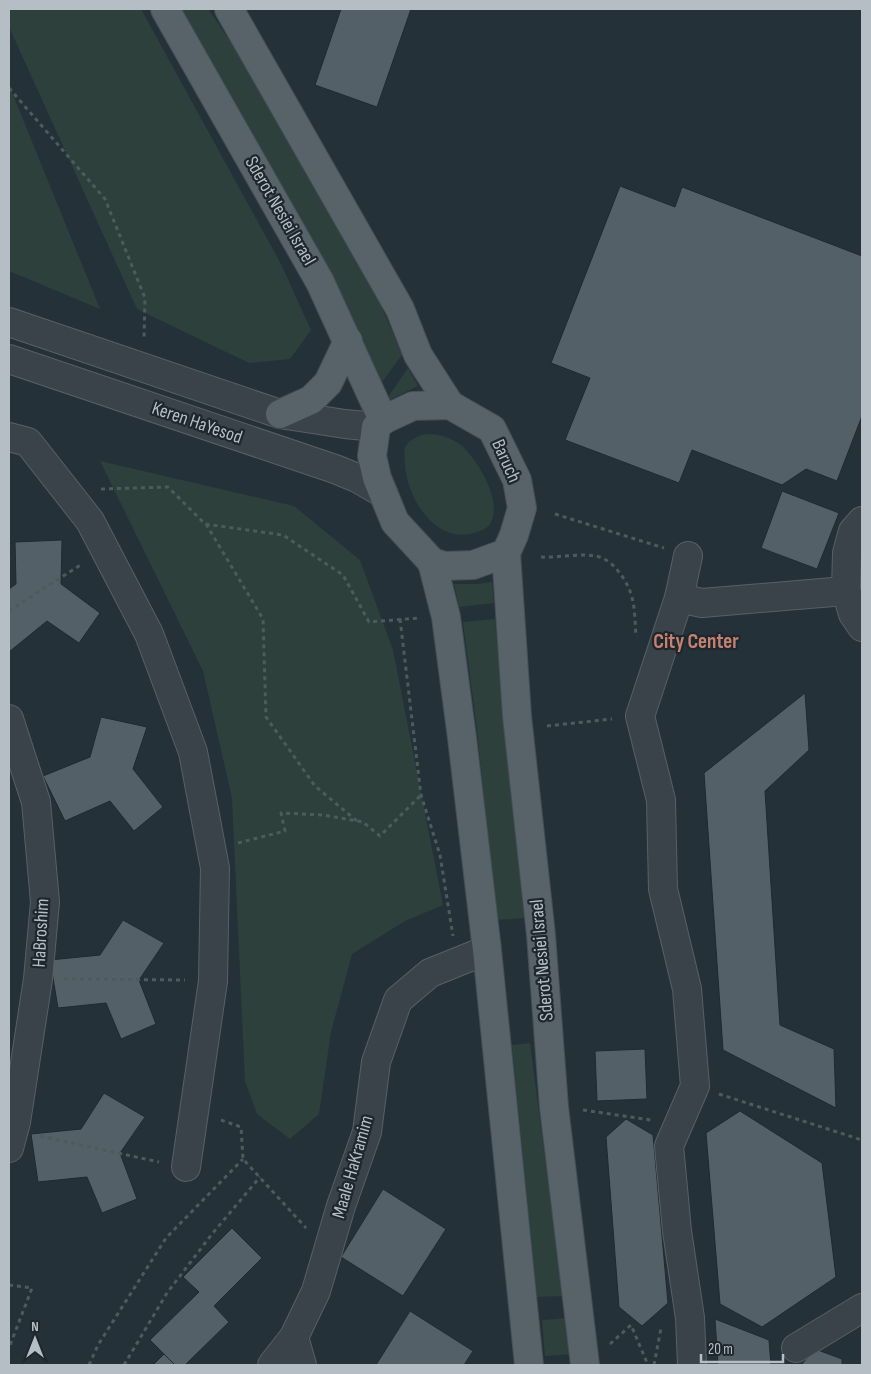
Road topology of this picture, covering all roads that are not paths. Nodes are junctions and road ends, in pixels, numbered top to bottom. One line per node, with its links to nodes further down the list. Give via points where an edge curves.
1 (165, 9): 4 (main road, Sderot Nesiei Israel, via 320,282)
2 (229, 9): 6 (main road, via 400,309 418,355)
3 (9, 322): 7 (street, Keren HaYesod)
4 (348, 341): 7 (main road, via 328,383 311,400); 8 (main road, Sderot Nesiei Israel)
5 (9, 359): 10 (street, Keren HaYesod, via 335,469)
6 (450, 406): 8 (main road, Baruch, via 413,406); 12 (main road, Baruch, via 492,429 517,480 522,508)
7 (280, 414): 8 (street, Keren HaYesod, via 345,424)
8 (380, 423): 10 (main road, via 372,456)
9 (9, 437): 21 (street, via 28,442 90,521 149,634 193,752 214,868 213,981)
10 (383, 493): 14 (main road, via 395,522)
11 (862, 521): 17 (street, via 853,531 847,553 846,590 853,614)
12 (506, 553): 14 (main road, via 474,565 444,566); 25 (main road, Sderot Nesiei Israel, via 516,716 541,935 554,1106)
13 (688, 556): 16 (street)
14 (432, 562): 19 (main road, via 446,617)
15 (833, 592): 16 (street, via 702,603)
16 (679, 598): 29 (street, via 640,716 661,800 663,889 687,989 695,1086 669,1146 690,1318)
17 (862, 627)
18 (9, 719): 20 (street, HaBroshim, via 36,802 44,902 38,979 16,1122)
19 (487, 950): 23 (street, Maale HaKramim, via 430,973 398,1000 376,1062 367,1132 316,1291); 28 (main road)
20 (9, 1148)
21 (186, 1167)
22 (862, 1308): 24 (street)
23 (294, 1337): 26 (street, Maale HaKramim); 27 (street)
24 (796, 1348)
25 (595, 1357)
26 (272, 1365)
27 (302, 1365)
28 (529, 1365)
29 (692, 1365)

